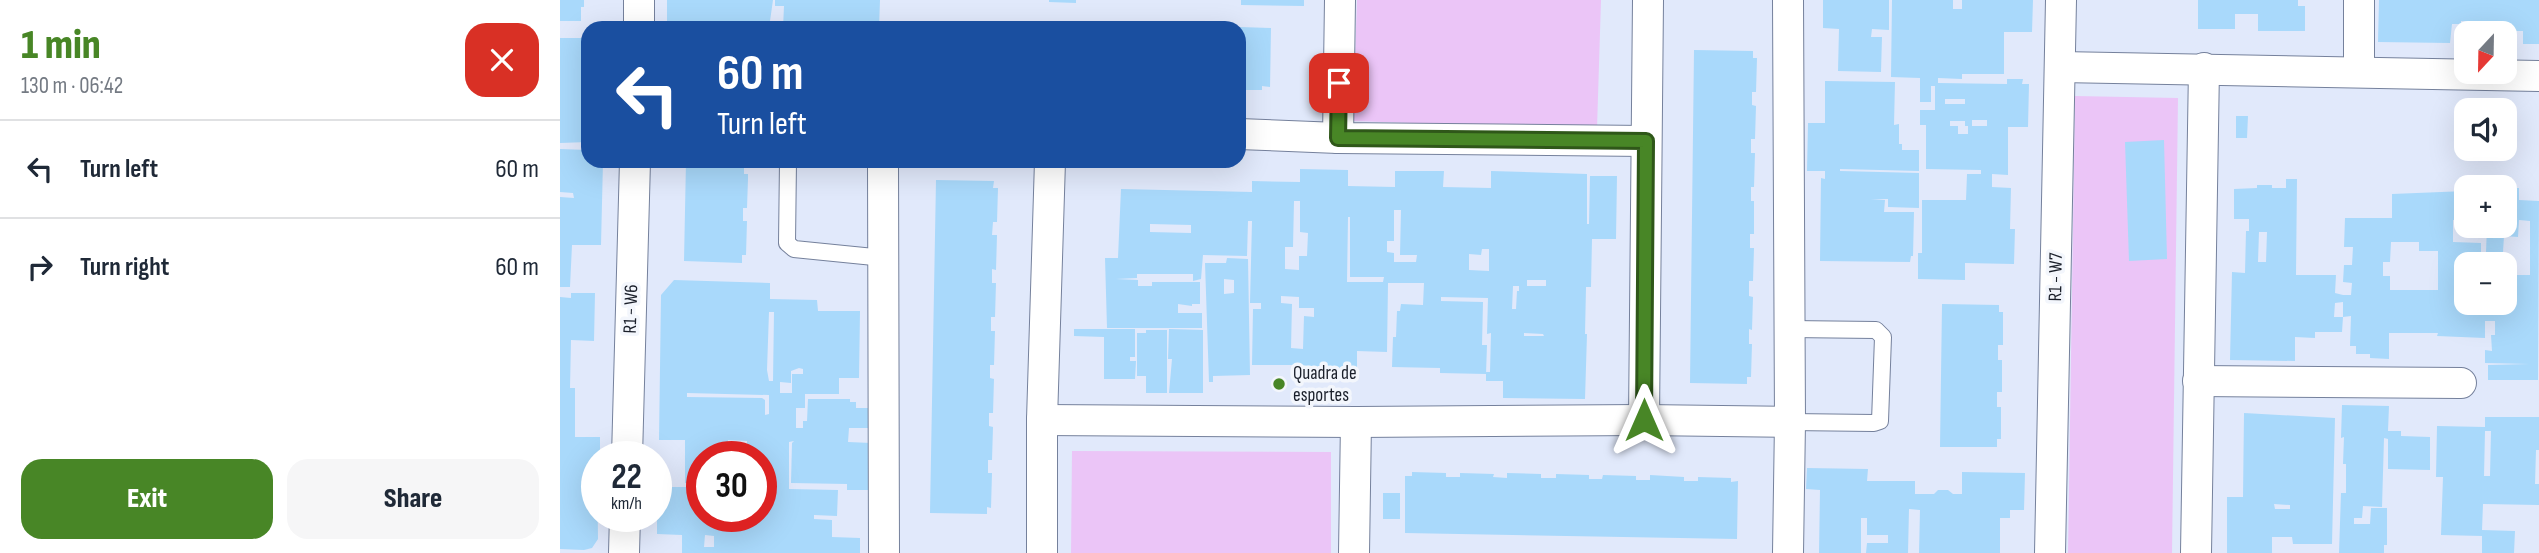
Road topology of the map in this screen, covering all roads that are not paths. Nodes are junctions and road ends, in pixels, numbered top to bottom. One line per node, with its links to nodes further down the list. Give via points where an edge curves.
1 (639, 0): 7 (street)
2 (1340, 0): 13 (street)
3 (1648, 0): 14 (street)
4 (1788, 0): 20 (street)
5 (2061, 0): 8 (street, R1 - W7)
6 (2359, 0): 10 (street)
7 (639, 21)
8 (2060, 67): 9 (street); 34 (street, R1 - W7)
9 (2204, 68): 10 (street); 21 (street)
10 (2359, 72): 11 (street)
11 (2539, 76)
12 (1246, 134): 13 (street)
13 (1338, 138): 14 (street)
14 (1646, 141): 24 (street)
15 (635, 168): 27 (street, R1 - W6)
16 (788, 168): 19 (lane, via 790,246)
17 (883, 168): 19 (street)
18 (1050, 168): 23 (street)
19 (884, 258): 30 (street)
20 (1790, 329): 26 (street); 26 (lane, via 1876,330 1883,337 1880,421)
21 (2198, 381): 22 (street); 35 (street)
22 (2461, 383)
23 (1042, 420): 25 (street); 31 (street)
24 (1644, 420): 25 (street); 26 (street)
25 (1356, 422): 32 (street)
26 (1790, 422): 33 (street)
27 (627, 441)
28 (625, 532): 29 (street)
29 (624, 553)
30 (884, 553)
31 (1042, 553)
32 (1354, 553)
33 (1788, 553)
34 (2050, 553)
35 (2196, 553)

